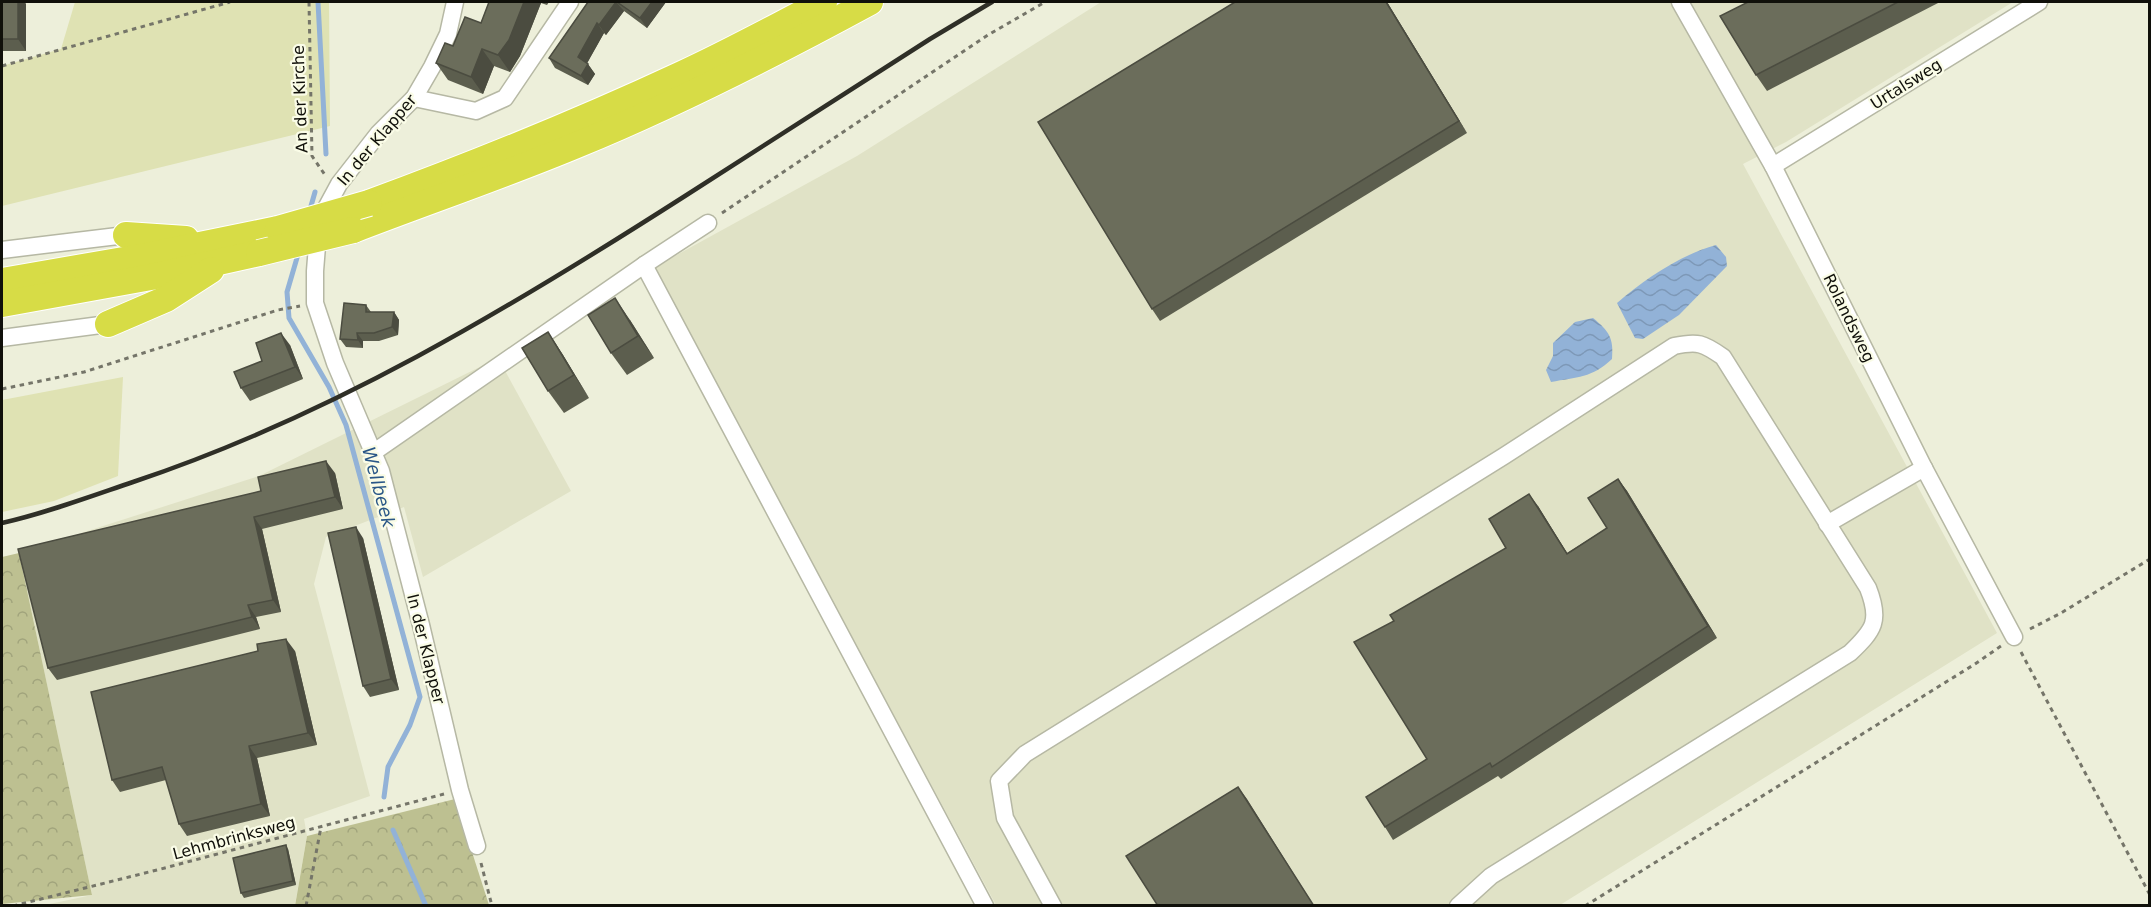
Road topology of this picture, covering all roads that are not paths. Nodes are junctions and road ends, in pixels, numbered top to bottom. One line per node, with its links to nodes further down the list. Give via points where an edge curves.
1 (455, 2): 7 (street, In der Klapper, via 448,34)
2 (570, 2): 7 (street, via 505,98 476,111)
3 (824, 2): 12 (highway, bridge, via 684,73 571,124 369,203)
4 (870, 2): 12 (highway, bridge, via 789,45 579,144 353,230 260,253)
5 (1680, 2): 8 (street, Rolandsweg)
6 (2039, 2): 8 (street, Urtalsweg)
7 (414, 98): 18 (street, In der Klapper, via 378,134 339,184 319,222 315,303 335,363)
8 (1773, 166): 19 (street, Rolandsweg)
9 (708, 223): 13 (street)
10 (126, 235): 11 (street); 12 (highway)
11 (2, 250)
12 (220, 250): 14 (highway, via 141,257); 15 (highway, via 97,288); 16 (highway, via 166,299)
13 (644, 265): 18 (street); 23 (street)
14 (2, 281)
15 (2, 304)
16 (108, 324): 17 (street)
17 (2, 338)
18 (374, 452): 22 (street, In der Klapper)
19 (1924, 468): 20 (street); 21 (street, Rolandsweg)
20 (1827, 524): 24 (street, via 1723,357 1705,345 1674,346 1025,754 999,781 1005,818); 25 (street, via 1874,603 1870,634 1850,653 1491,876)
21 (2013, 637)
22 (477, 846)
23 (986, 906)
24 (1053, 906)
25 (1458, 906)

